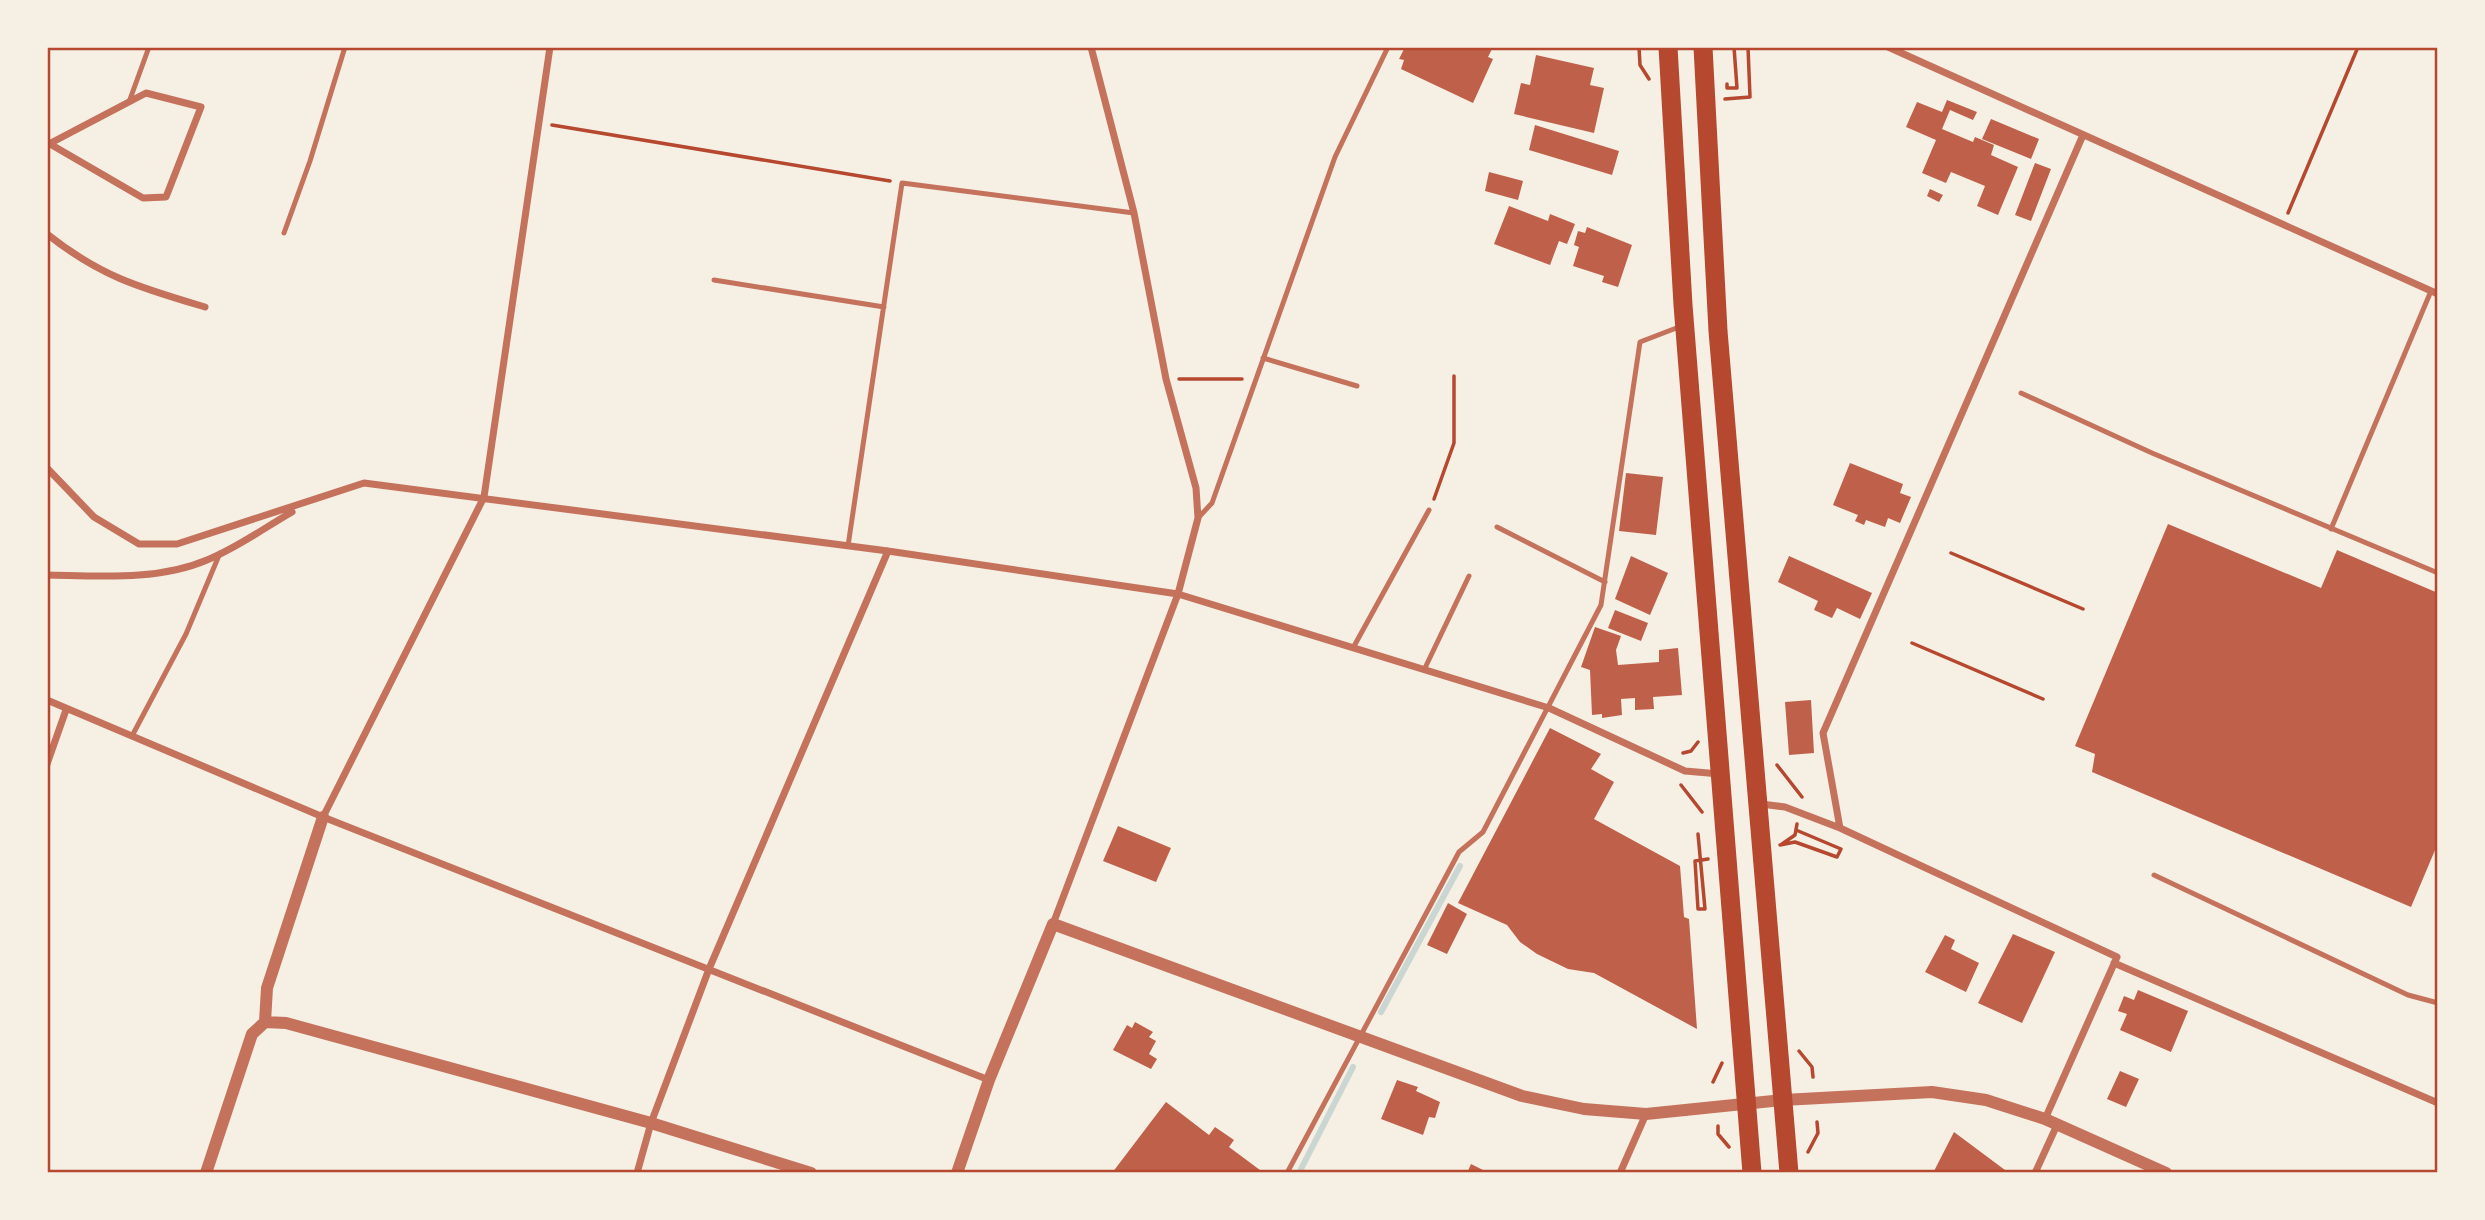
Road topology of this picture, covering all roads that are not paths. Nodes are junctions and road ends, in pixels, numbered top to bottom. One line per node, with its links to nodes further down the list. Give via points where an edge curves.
1 (149, 47): 9 (lane)
2 (345, 47): 13 (lane)
3 (550, 47): 24 (street)
4 (1091, 47): 12 (street)
5 (1388, 47): 20 (lane, via 1335,157)
6 (1668, 47): 19 (highway)
7 (1703, 47): 46 (highway, via 1718,331)
8 (1888, 47): 10 (street)
9 (129, 102): 11 (street); 11 (street, via 146,93 201,107 166,197 143,198)
10 (2083, 135): 16 (street); 48 (street, via 1824,733)
11 (48, 144)
12 (1134, 213): 18 (lane, via 902,183); 27 (street, via 1166,379 1196,488)
13 (284, 233)
14 (47, 234): 17 (street, via 74,256 122,282)
15 (714, 280): 18 (lane)
16 (2434, 292): 29 (lane)
17 (205, 307)
18 (884, 307): 30 (lane)
19 (1685, 324): 36 (lane, via 1640,342); 45 (highway)
20 (1263, 358): 21 (lane); 27 (lane, via 1212,503)
21 (1357, 386)
22 (2021, 393): 29 (lane)
23 (47, 468): 25 (street, via 94,517 139,544 177,544)
24 (484, 497): 25 (street, via 364,483); 30 (street); 47 (street)
25 (305, 505): 32 (street)
26 (1429, 510): 38 (lane)
27 (1198, 518): 37 (street)
28 (1497, 527): 36 (lane)
29 (2331, 530): 33 (lane)
30 (848, 546): 31 (street)
31 (888, 551): 37 (street); 52 (street)
32 (220, 553): 34 (street, via 189,566 118,577); 43 (lane, via 186,634)
33 (2438, 573)
34 (47, 575)
35 (1469, 576): 39 (lane)
36 (1605, 582): 41 (lane, via 1601,605)
37 (1178, 594): 38 (street); 50 (street)
38 (1353, 648): 39 (street)
39 (1424, 670): 41 (street)
40 (47, 700): 42 (street)
41 (1549, 708): 45 (street, via 1685,771); 55 (lane, via 1483,832 1458,852)
42 (66, 710): 43 (street); 44 (street)
43 (132, 736): 47 (street)
44 (47, 764)
45 (1721, 774): 59 (highway)
46 (1760, 804): 48 (street, via 1785,807); 57 (highway)
47 (323, 817): 52 (street); 54 (street, via 267,988)
48 (1840, 828): 51 (street, via 2117,957)
49 (2154, 875): 53 (lane, via 2408,995)
50 (1053, 924): 55 (street); 56 (street)
51 (2114, 963): 58 (street); 61 (street)
52 (709, 969): 56 (street); 62 (street)
53 (2438, 1003)
54 (265, 1022): 62 (street, via 286,1023); 63 (street, via 251,1034)
55 (1360, 1037): 60 (street, via 1522,1096 1584,1109); 67 (lane)
56 (989, 1080): 66 (street)
57 (1783, 1101): 59 (street); 61 (street, via 1933,1092 1986,1100); 70 (highway)
58 (2438, 1103)
59 (1746, 1104): 60 (street); 69 (highway)
60 (1646, 1114): 68 (street)
61 (2051, 1122): 71 (street); 72 (street)
62 (651, 1123): 64 (street); 65 (street)
63 (206, 1173)
64 (637, 1173)
65 (811, 1173)
66 (957, 1173)
67 (1287, 1173)
68 (1620, 1173)
69 (1752, 1173)
70 (1789, 1173)
71 (2035, 1173)
72 (2166, 1173)

